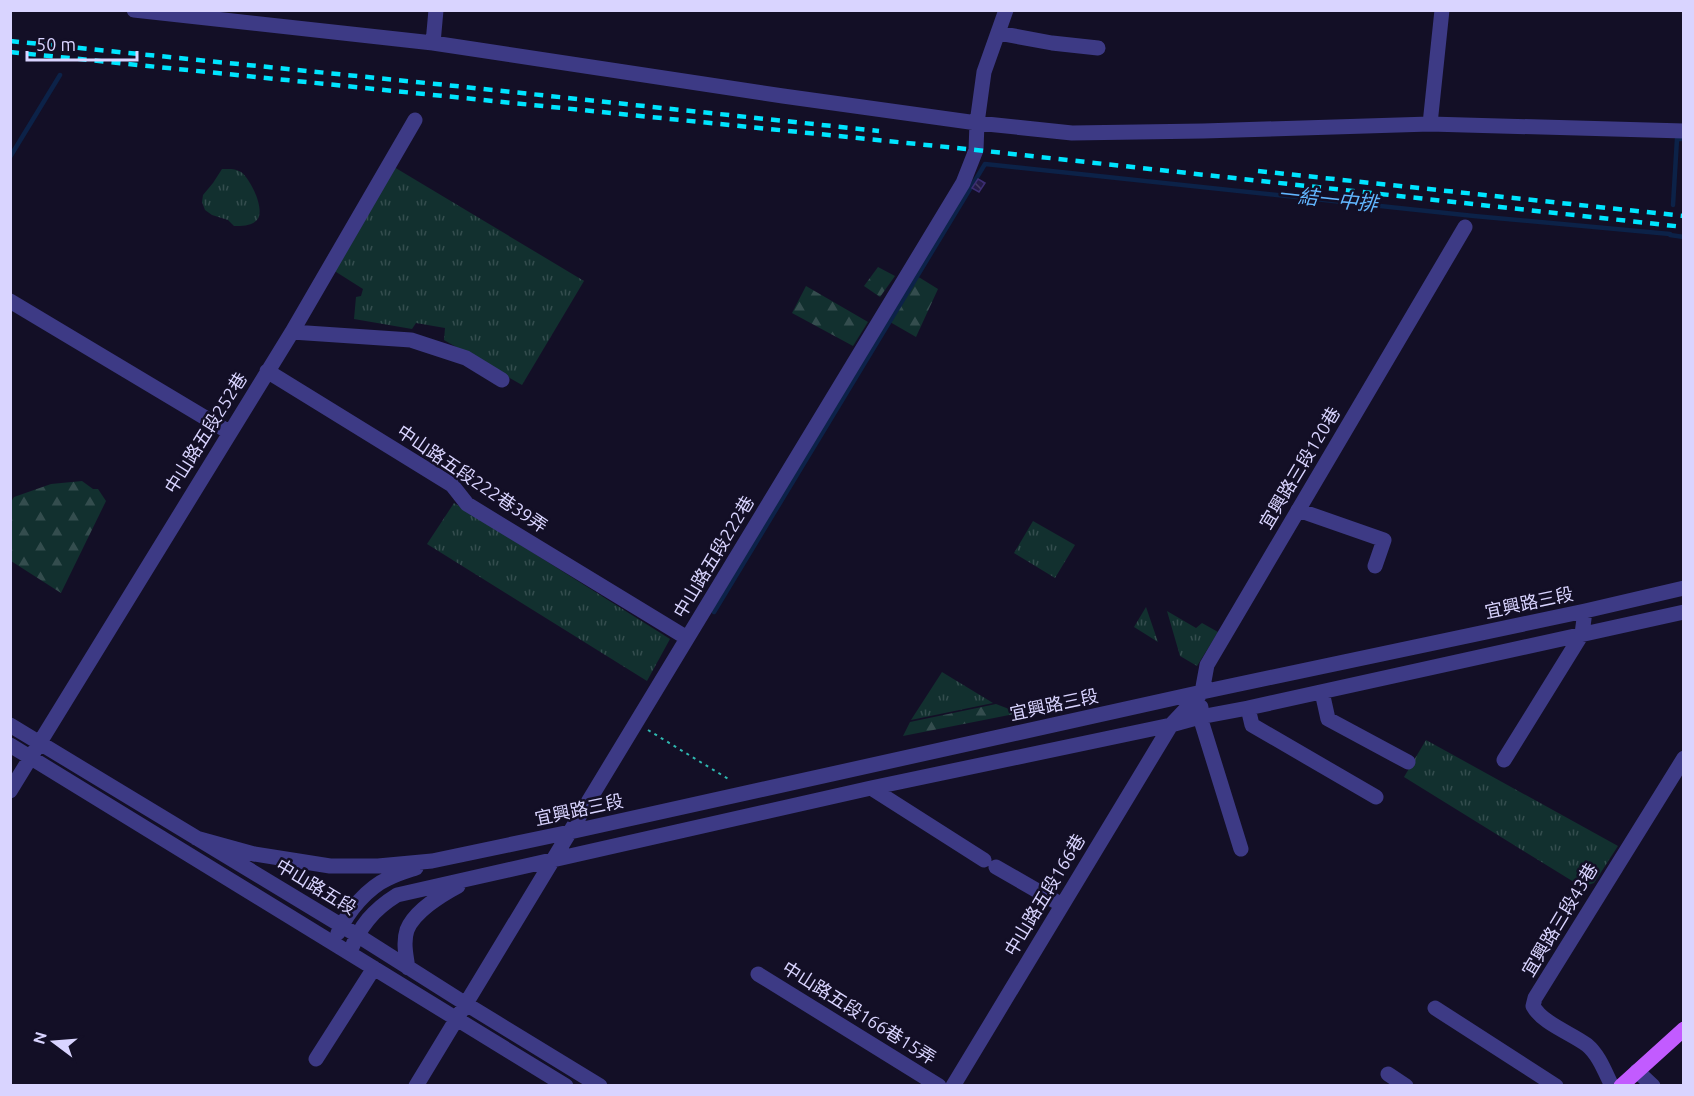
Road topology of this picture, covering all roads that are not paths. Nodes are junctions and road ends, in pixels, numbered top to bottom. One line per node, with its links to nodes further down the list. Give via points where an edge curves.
1 (134, 10): 6 (street)
2 (436, 10): 6 (street)
3 (1006, 10): 5 (street, 中山路五段222巷)
4 (1442, 10): 10 (street)
5 (998, 33): 7 (street); 9 (street, 中山路五段222巷, via 984,72)
6 (433, 43): 9 (street)
7 (1098, 48)
8 (415, 120): 14 (street, 中山路五段252巷)
9 (977, 123): 10 (street, via 1072,133); 24 (street, 中山路五段222巷, via 976,150 963,183)
10 (1430, 124): 11 (street)
11 (1683, 131)
12 (1465, 228): 18 (street, 宜興路三段120巷)
13 (10, 301): 17 (street)
14 (291, 332): 15 (street, 中山路五段252巷); 16 (street, via 411,340 466,358)
15 (267, 371): 17 (street, 中山路五段252巷); 24 (street, 中山路五段222巷39弄, via 452,485 467,504)
16 (502, 381)
17 (229, 432): 31 (street, 中山路五段252巷)
18 (1298, 510): 19 (street, via 1384,540); 25 (street, 宜興路三段120巷, via 1207,665)
19 (1374, 566)
20 (1683, 588): 21 (street, 宜興路三段)
21 (1585, 611): 23 (street); 25 (street, 宜興路三段)
22 (1683, 612): 23 (street)
23 (1582, 634): 26 (street); 35 (street)
24 (687, 639): 40 (street, 中山路五段222巷)
25 (1202, 692): 28 (street, 宜興路三段120巷); 30 (street); 40 (street, 宜興路三段)
26 (1322, 692): 27 (street); 36 (street, via 1328,719)
27 (1248, 708): 28 (street); 39 (street, via 1252,725)
28 (1200, 717): 30 (street); 42 (street)
29 (10, 725): 31 (street, 中山路五段)
30 (1171, 725): 37 (street); 46 (street, 中山路五段166巷)
31 (39, 742): 33 (street, 中山路五段252巷); 41 (street, 中山路五段)
32 (10, 745): 33 (street, 中山路五段)
33 (31, 757): 38 (street, 中山路五段252巷); 49 (street, 中山路五段)
34 (1683, 758): 61 (street, 宜興路三段43巷, via 1533,1006 1540,1015 1589,1046)
35 (1504, 760)
36 (1408, 762)
37 (872, 788): 43 (street); 46 (street)
38 (10, 791)
39 (1376, 797)
40 (570, 832): 43 (street, 中山路五段222巷); 44 (street, 宜興路三段)
41 (196, 838): 44 (street, 宜興路三段, via 254,854 330,866); 47 (street, 中山路五段)
42 (1241, 849)
43 (554, 859): 45 (street); 54 (street, 中山路五段222巷)
44 (432, 861): 47 (street, 宜興路三段, via 374,887)
45 (471, 879): 48 (street, via 397,895 383,903); 52 (street, via 417,914 407,930)
46 (1062, 905): 66 (street, 中山路五段166巷)
47 (342, 926): 48 (street, 中山路五段); 49 (street, 宜興路三段)
48 (357, 934): 50 (street); 52 (street, 中山路五段)
49 (334, 943): 50 (street, 中山路五段)
50 (350, 952): 51 (street, 中山路五段)
51 (374, 968): 56 (street, 中山路五段); 58 (street)
52 (408, 968): 54 (street, 中山路五段)
53 (759, 974): 65 (street, 中山路五段166巷15弄)
54 (466, 1004): 56 (street, 中山路五段222巷); 64 (street, 中山路五段)
55 (1435, 1008): 68 (street)
56 (458, 1018): 62 (street, 中山路五段222巷); 63 (street, 中山路五段)
57 (1683, 1029): 59 (main road)
58 (316, 1059)
59 (1637, 1071): 61 (main road); 69 (street)
60 (1388, 1074): 67 (street)
61 (1622, 1085)
62 (416, 1086)
63 (566, 1086)
64 (600, 1086)
65 (939, 1086)
66 (953, 1086)
67 (1406, 1086)
68 (1556, 1086)
69 (1653, 1086)

